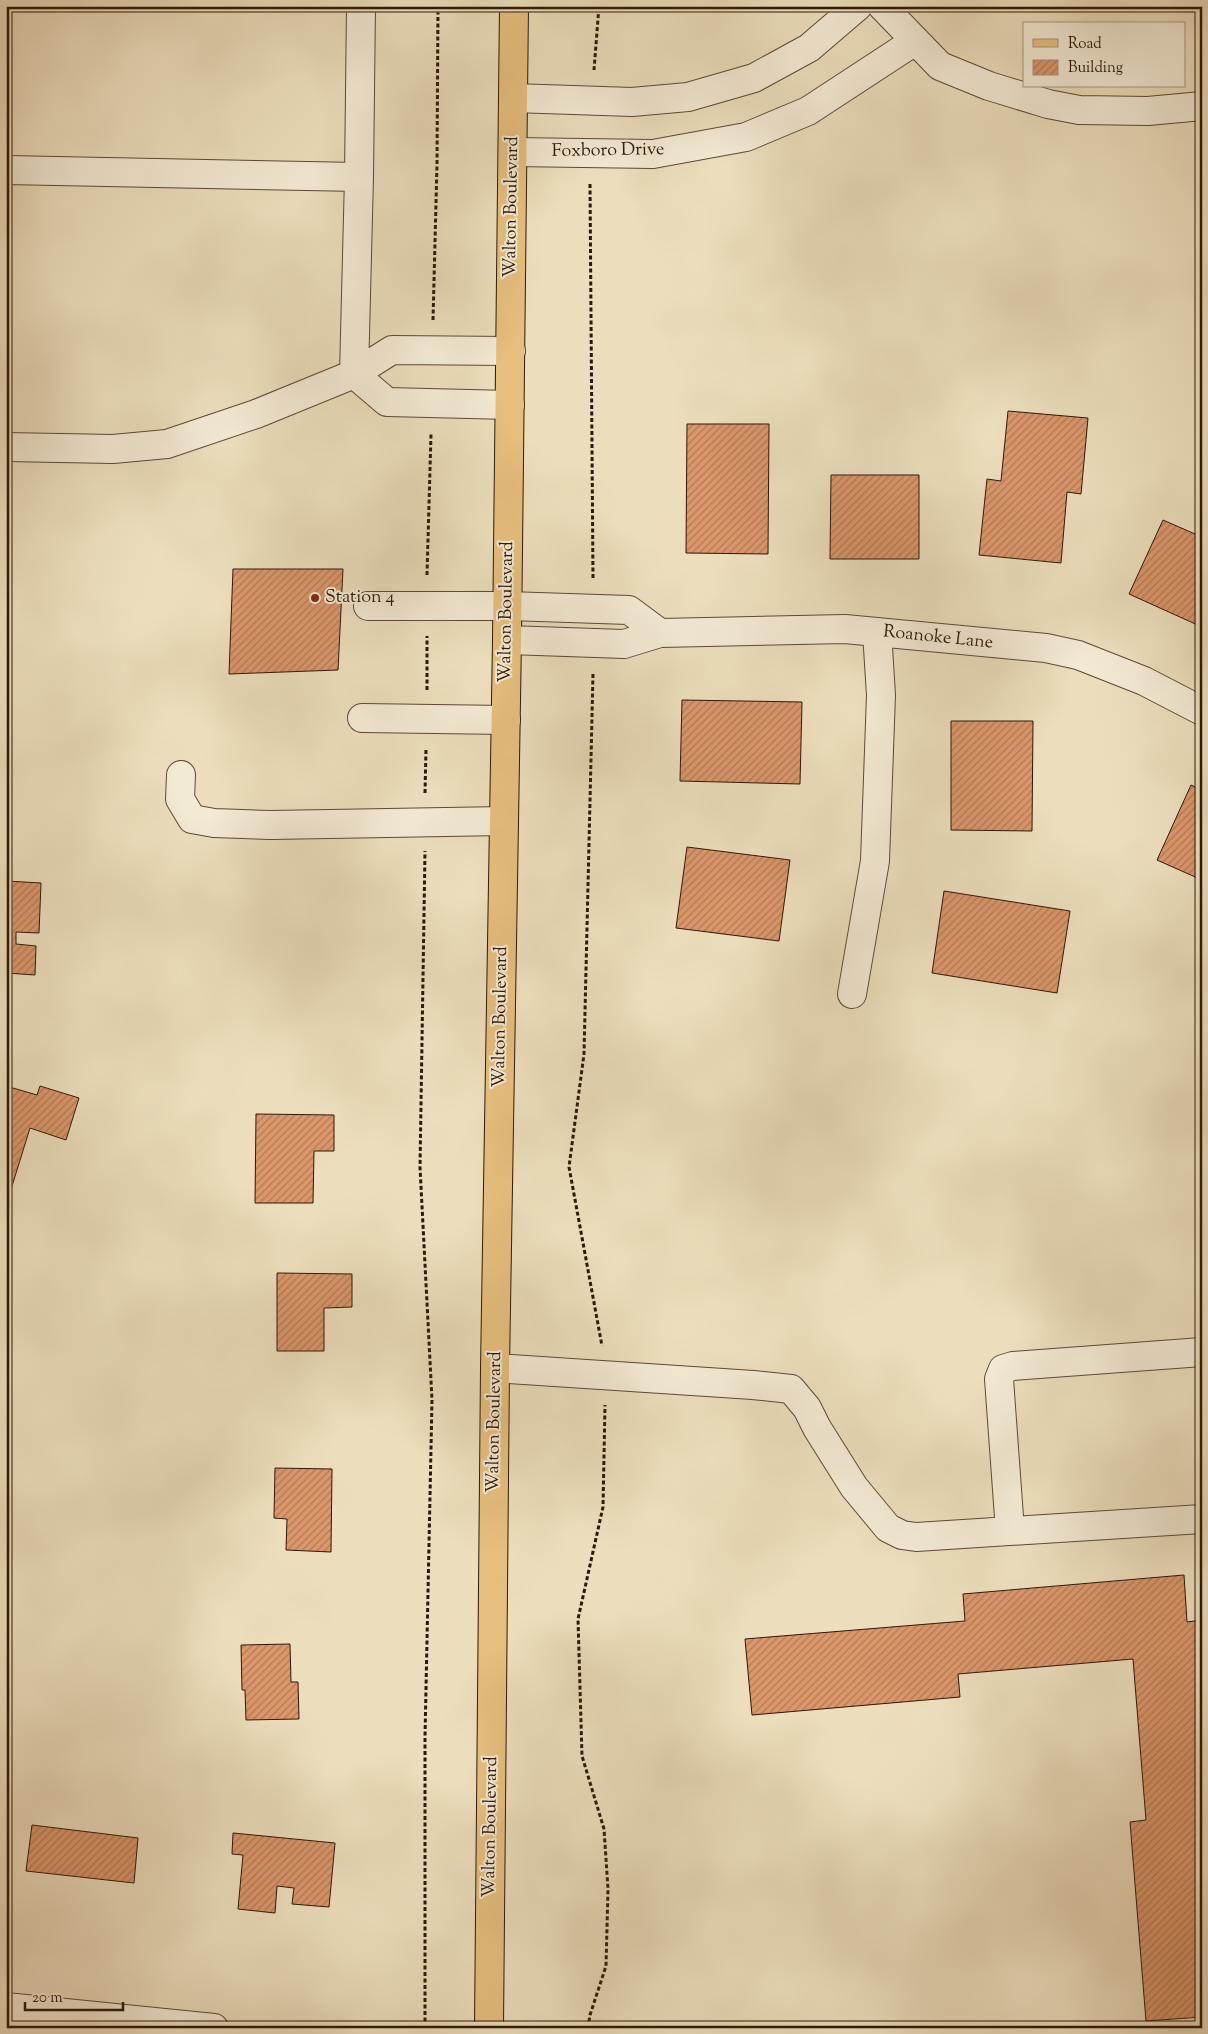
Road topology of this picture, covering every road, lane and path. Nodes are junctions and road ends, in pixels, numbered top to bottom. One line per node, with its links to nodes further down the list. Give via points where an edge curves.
1 (361, 6): 14 (street)
2 (438, 6): 15 (path)
3 (514, 6): 8 (main road, Walton Boulevard)
4 (599, 6): 9 (path)
5 (858, 6): 9 (street, via 809,48 754,78 688,98)
6 (882, 6): 7 (street)
7 (915, 41): 10 (street, via 940,66 989,86 1048,104 1079,110 1148,111); 12 (street, Foxboro Drive, via 808,111 746,137 653,154)
8 (513, 98): 9 (street); 11 (main road, Walton Boulevard)
9 (591, 101)
10 (1202, 106)
11 (513, 152): 12 (street, Foxboro Drive); 16 (main road, Walton Boulevard)
12 (590, 152): 24 (path)
13 (6, 170): 14 (street)
14 (359, 178): 17 (street)
15 (432, 350): 16 (street); 17 (street, via 392,350)
16 (510, 351): 19 (main road, Walton Boulevard)
17 (354, 374): 18 (street, via 387,402); 20 (street, via 256,414 167,444 113,449)
18 (432, 404): 19 (street); 23 (path)
19 (510, 405): 22 (main road, Walton Boulevard)
20 (6, 447)
21 (368, 606): 23 (street)
22 (507, 606): 23 (street); 24 (street); 27 (main road, Walton Boulevard)
23 (427, 607): 31 (path)
24 (593, 609): 25 (street, via 629,610)
25 (660, 632): 26 (street, Roanoke Lane, via 845,629); 28 (street, Roanoke Lane, via 624,644)
26 (877, 632): 29 (street, Roanoke Lane, via 1046,648 1078,655 1144,681); 36 (street, via 881,695 875,861)
27 (507, 640): 28 (street, Roanoke Lane); 32 (main road, Walton Boulevard)
28 (594, 643): 39 (path, via 584,1054 569,1167 602,1342)
29 (1202, 711)
30 (362, 718): 31 (street)
31 (426, 719): 32 (street); 35 (path)
32 (506, 720): 34 (main road, Walton Boulevard)
33 (181, 775): 35 (street, via 180,799 192,819 271,825)
34 (504, 821): 35 (street); 38 (main road, Walton Boulevard)
35 (425, 822): 44 (path, via 420,1166 432,1400 425,1737)
36 (852, 994)
37 (1202, 1352): 41 (street, via 1003,1369 999,1379)
38 (496, 1368): 39 (street); 45 (main road, Walton Boulevard)
39 (603, 1375): 41 (street, via 753,1384 791,1390 807,1408 854,1487 888,1528 916,1537); 46 (path, via 606,1424 603,1507 578,1619 582,1756 604,1829 608,1889 606,1966)
40 (1202, 1519): 41 (street)
41 (1010, 1531)
42 (6, 2007): 43 (street)
43 (214, 2028)
44 (425, 2028)
45 (489, 2028)
46 (588, 2028)

